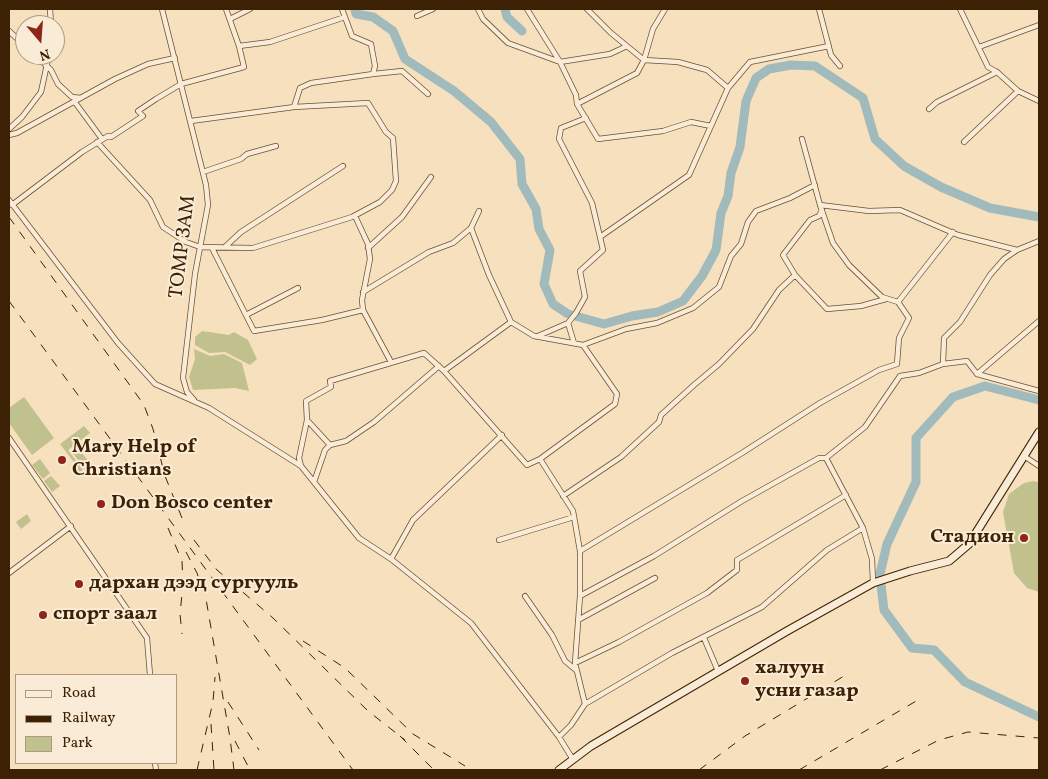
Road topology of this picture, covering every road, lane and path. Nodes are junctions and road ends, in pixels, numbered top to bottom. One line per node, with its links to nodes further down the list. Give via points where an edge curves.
1 (162, 9): 20 (street, ТОМР ЗАМ)
2 (226, 9): 14 (street)
3 (250, 9): 14 (street)
4 (342, 9): 13 (street)
5 (434, 9): 12 (street)
6 (478, 9): 22 (street, via 483,19 508,43)
7 (526, 9): 22 (street)
8 (588, 9): 17 (street)
9 (665, 9): 21 (street, via 653,29)
10 (819, 9): 18 (street)
11 (960, 9): 19 (street)
12 (417, 16)
13 (345, 17): 16 (street, via 270,42); 26 (street, via 352,36 371,44 375,66)
14 (230, 19): 16 (street)
15 (1039, 24): 19 (street)
16 (240, 46): 27 (street, via 244,67)
17 (627, 46): 21 (street); 22 (street, via 610,54)
18 (829, 46): 24 (street, via 831,55); 28 (street, via 750,62)
19 (979, 47): 25 (street, via 988,67)
20 (175, 58): 27 (street, ТОМР ЗАМ); 31 (street, via 140,68)
21 (644, 60): 28 (street, via 678,62 707,70); 33 (street, via 637,73)
22 (560, 62): 33 (street)
23 (47, 66): 31 (street, via 58,84); 39 (street, via 40,92)
24 (840, 66)
25 (997, 72): 29 (street); 35 (street)
26 (373, 74): 30 (street, via 402,71); 34 (street, via 311,83 300,88)
27 (181, 84): 37 (street, ТОМР ЗАМ); 42 (street, via 138,111 143,116)
28 (728, 88): 38 (street)
29 (1018, 91): 32 (street); 43 (street)
30 (428, 94)
31 (74, 100): 40 (street); 42 (street)
32 (1039, 101)
33 (577, 104): 36 (street)
34 (294, 107): 37 (street); 53 (street, via 368,102 392,138 396,181 392,190 380,202)
35 (929, 109)
36 (586, 118): 38 (street, via 598,139 663,131 690,122); 56 (street, via 561,128 559,139 592,203)
37 (190, 122): 46 (street, ТОМР ЗАМ)
38 (711, 126): 56 (street, via 689,175)
39 (9, 129)
40 (9, 135)
41 (802, 139): 48 (street)
42 (100, 141): 50 (street); 59 (street, via 150,200 163,227)
43 (964, 142)
44 (276, 146): 46 (street)
45 (343, 166): 58 (street, via 241,232)
46 (203, 172): 59 (street, ТОМР ЗАМ, via 208,205)
47 (431, 177): 61 (street, via 402,216)
48 (815, 185): 51 (street); 75 (street, via 756,211 748,222 741,244 731,256 719,287 693,308 657,323 626,329)
49 (9, 200): 50 (street)
50 (12, 205): 82 (street, via 118,343 155,384)
51 (821, 207): 55 (street, via 900,210); 63 (street, via 818,216 810,220 783,255); 66 (street, via 833,243 849,265)
52 (479, 211): 54 (street)
53 (355, 216): 58 (street, via 253,248); 61 (street)
54 (471, 228): 65 (street, via 453,243 429,252); 71 (street)
55 (953, 232): 62 (street); 67 (street)
56 (600, 237): 72 (street, via 603,250 580,271 585,298)
57 (1039, 241): 62 (street)
58 (226, 246): 60 (street)
59 (200, 247): 60 (street); 82 (street, ТОМР ЗАМ, via 183,378)
60 (212, 248): 69 (street)
61 (368, 248): 65 (street, via 370,259)
62 (1017, 250): 77 (street, via 990,275 966,314 944,338)
63 (795, 275): 66 (street, via 827,309 861,306); 95 (street, via 779,290 753,329 661,415 659,422 621,457)
64 (298, 288): 69 (street)
65 (363, 292): 68 (street)
66 (888, 299): 67 (street)
67 (898, 302): 100 (street, via 909,318 899,338 897,364 879,370 820,403)
68 (363, 310): 69 (street, via 254,331); 76 (street)
69 (246, 315)
70 (1039, 321): 80 (street)
71 (511, 322): 73 (street); 79 (street)
72 (568, 323): 73 (street); 74 (street)
73 (538, 336): 74 (street)
74 (574, 343): 75 (street)
75 (583, 344): 90 (street, via 618,394 615,404)
76 (390, 362): 78 (street, via 424,353); 83 (street, via 330,381 331,388 306,401)
77 (943, 364): 80 (street, via 967,361); 89 (street, via 900,376 865,427)
78 (439, 366): 79 (street); 87 (street, via 367,426 346,441)
79 (444, 371): 85 (street)
80 (977, 374): 81 (street)
81 (1039, 391)
82 (194, 401): 91 (street)
83 (308, 420): 87 (street); 91 (street, via 299,458)
84 (1039, 432): 88 (street)
85 (502, 435): 90 (street, via 527,465); 101 (street, via 414,520)
86 (9, 438): 97 (street)
87 (330, 445): 93 (street, via 325,450)
88 (1024, 456): 92 (street); 104 (street, via 969,544 949,561)
89 (826, 458): 94 (street); 106 (street, via 819,458 742,501 654,556)
90 (540, 459): 95 (street)
91 (301, 466): 93 (street)
92 (1039, 466)
93 (314, 482): 101 (street, via 359,538)
94 (846, 495): 98 (street); 109 (street, via 737,560 737,570 707,593)
95 (563, 496): 96 (street)
96 (574, 517): 99 (street); 100 (street)
97 (71, 526): 102 (street); 112 (street, via 147,638)
98 (863, 528): 104 (street, via 872,559); 108 (street, via 827,550 762,607)
99 (499, 540)
100 (580, 551): 106 (street)
101 (391, 560): 114 (street, via 471,623)
102 (9, 572)
103 (655, 578): 107 (street)
104 (873, 583): 111 (street)
105 (525, 596): 110 (street, via 552,635 565,661)
106 (580, 596): 107 (street)
107 (578, 620): 109 (street)
108 (704, 638): 111 (street); 113 (street)
109 (575, 663): 110 (street)
110 (577, 670): 113 (street)
111 (718, 672): 115 (street)
112 (150, 674)
113 (585, 704): 114 (street)
114 (559, 737): 115 (street)
115 (572, 758): 116 (street)
116 (559, 770)

